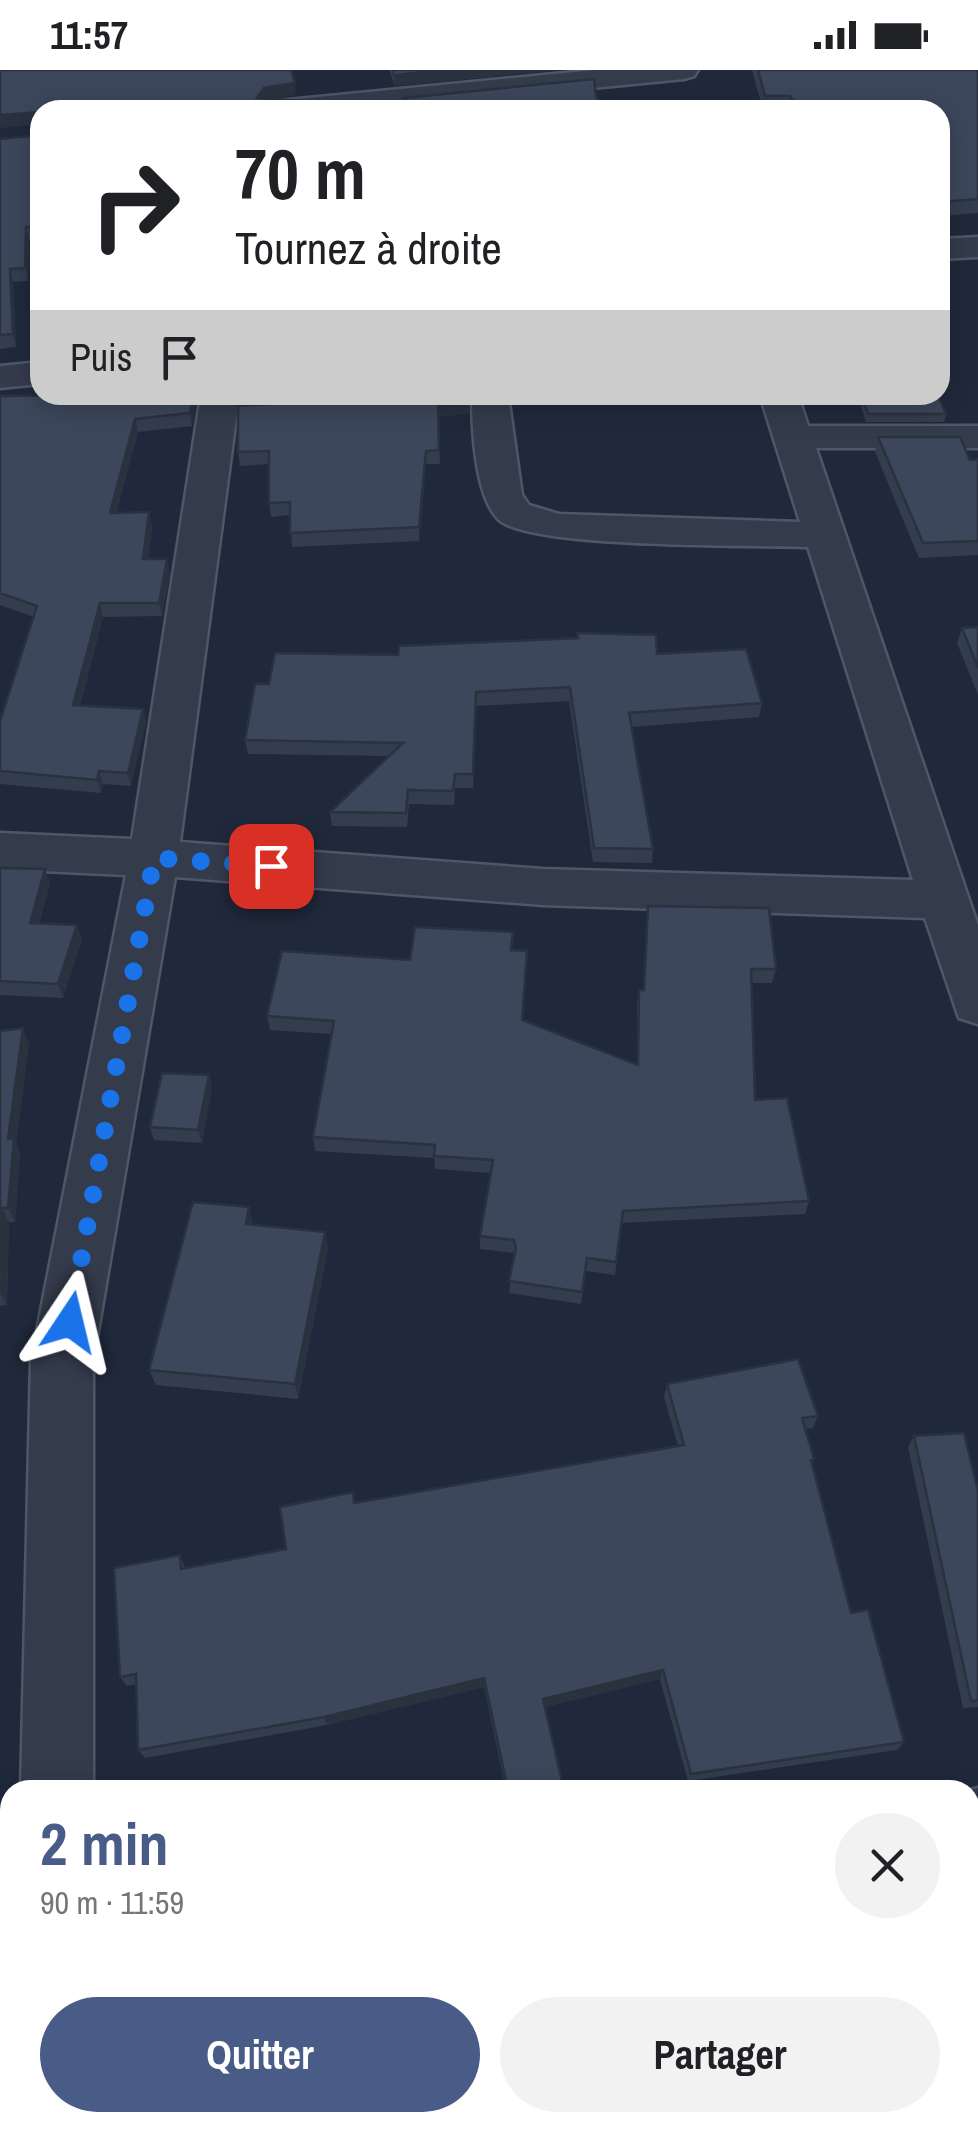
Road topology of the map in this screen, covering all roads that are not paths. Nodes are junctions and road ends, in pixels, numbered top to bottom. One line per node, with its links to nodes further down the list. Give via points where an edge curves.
1 (320, 70): 3 (street)
2 (676, 77): 4 (street)
3 (330, 100)
4 (382, 100)
5 (978, 247): 6 (street)
6 (950, 248)
7 (30, 374): 8 (street)
8 (0, 377)
9 (219, 405): 16 (street)
10 (491, 405): 14 (street, via 502,496 515,514 557,526)
11 (783, 405): 12 (street)
12 (794, 437): 13 (street); 14 (street)
13 (978, 437)
14 (826, 534): 17 (street)
15 (0, 852): 16 (street)
16 (154, 858): 17 (street, via 543,886); 19 (street, via 62,1361)
17 (944, 900): 18 (street)
18 (978, 1003)
19 (57, 1780)

